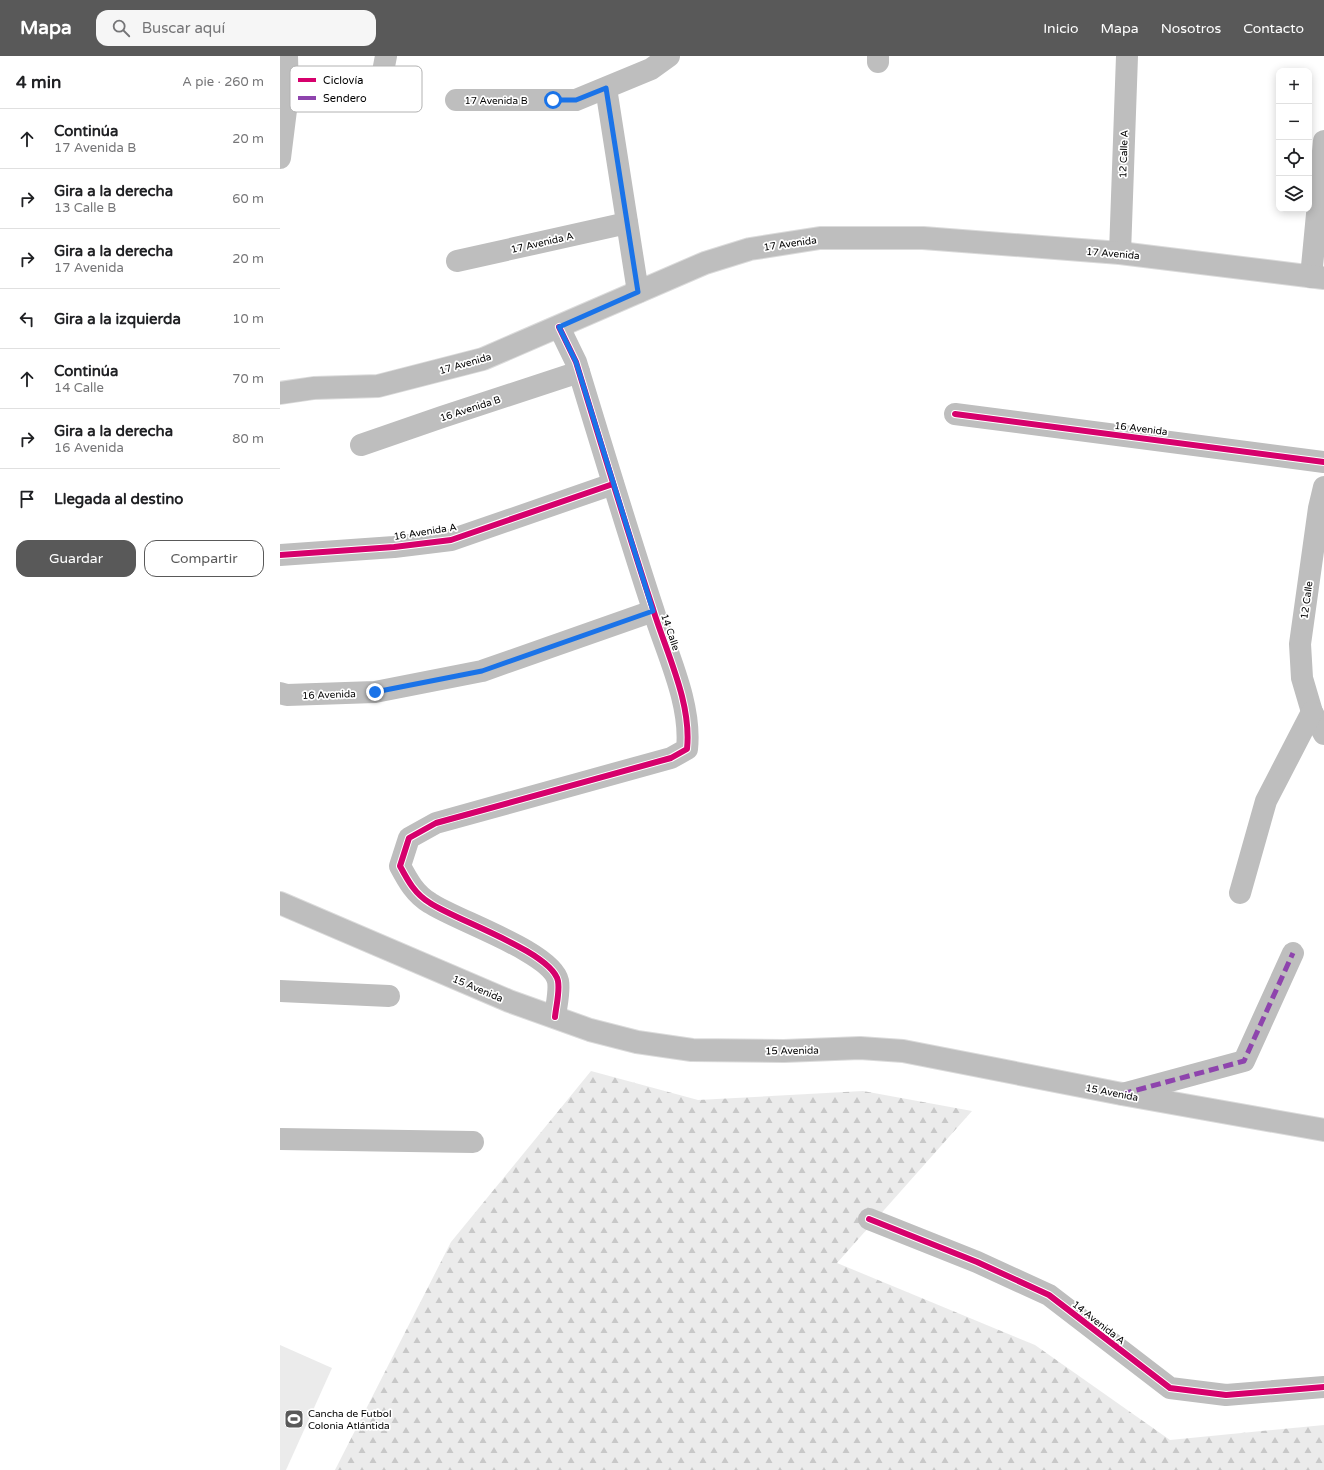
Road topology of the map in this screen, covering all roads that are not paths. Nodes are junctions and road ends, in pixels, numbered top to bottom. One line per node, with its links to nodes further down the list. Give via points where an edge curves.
1 (287, 56): 7 (street)
2 (386, 56): 5 (street)
3 (668, 56): 6 (street, 17 Avenida B, via 651,69)
4 (1127, 56): 12 (street, 12 Calle A)
5 (384, 66)
6 (606, 88): 8 (street, 17 Avenida B, via 576,100); 11 (street)
7 (288, 94): 10 (street)
8 (456, 100)
9 (1324, 141): 14 (street)
10 (280, 158)
11 (627, 223): 13 (street, 17 Avenida A); 15 (street)
12 (1120, 253): 14 (street, 17 Avenida); 15 (street, 17 Avenida, via 923,238 820,238 750,249 705,263)
13 (457, 261)
14 (1318, 278)
15 (638, 292): 16 (street, 17 Avenida)
16 (559, 327): 17 (street, 14 Calle); 18 (street, 17 Avenida, via 483,360 378,386 314,388)
17 (578, 367): 20 (street, 16 Avenida B); 22 (street, 14 Calle)
18 (280, 393)
19 (955, 414): 21 (street, 16 Avenida)
20 (361, 445)
21 (1324, 462)
22 (613, 484): 24 (street, 16 Avenida A, via 451,540); 25 (street, 14 Calle)
23 (1324, 488): 27 (street, 12 Calle, via 1300,644 1302,678)
24 (280, 556)
25 (653, 611): 26 (street, 16 Avenida, via 482,671 375,692 287,695); 34 (street, 14 Calle, via 684,702 689,734 687,749 671,758 436,823 408,838 400,866 411,887 430,903 534,955 549,967 558,980)
26 (280, 693)
27 (1312, 712): 28 (street); 29 (street, via 1266,801)
28 (1324, 734)
29 (1240, 893)
30 (280, 903): 34 (street, 15 Avenida, via 509,1001)
31 (1293, 953): 35 (street, via 1244,1061)
32 (280, 991): 33 (street)
33 (389, 996)
34 (555, 1017): 35 (street, 15 Avenida, via 590,1030 637,1042 692,1050 784,1051 860,1048 903,1051)
35 (1122, 1094): 36 (street, 15 Avenida)
36 (1324, 1130)
37 (280, 1139): 38 (street)
38 (473, 1142)
39 (869, 1219): 40 (street, 14 Avenida A, via 977,1262 1049,1295 1170,1388 1226,1395)
40 (1324, 1387)

